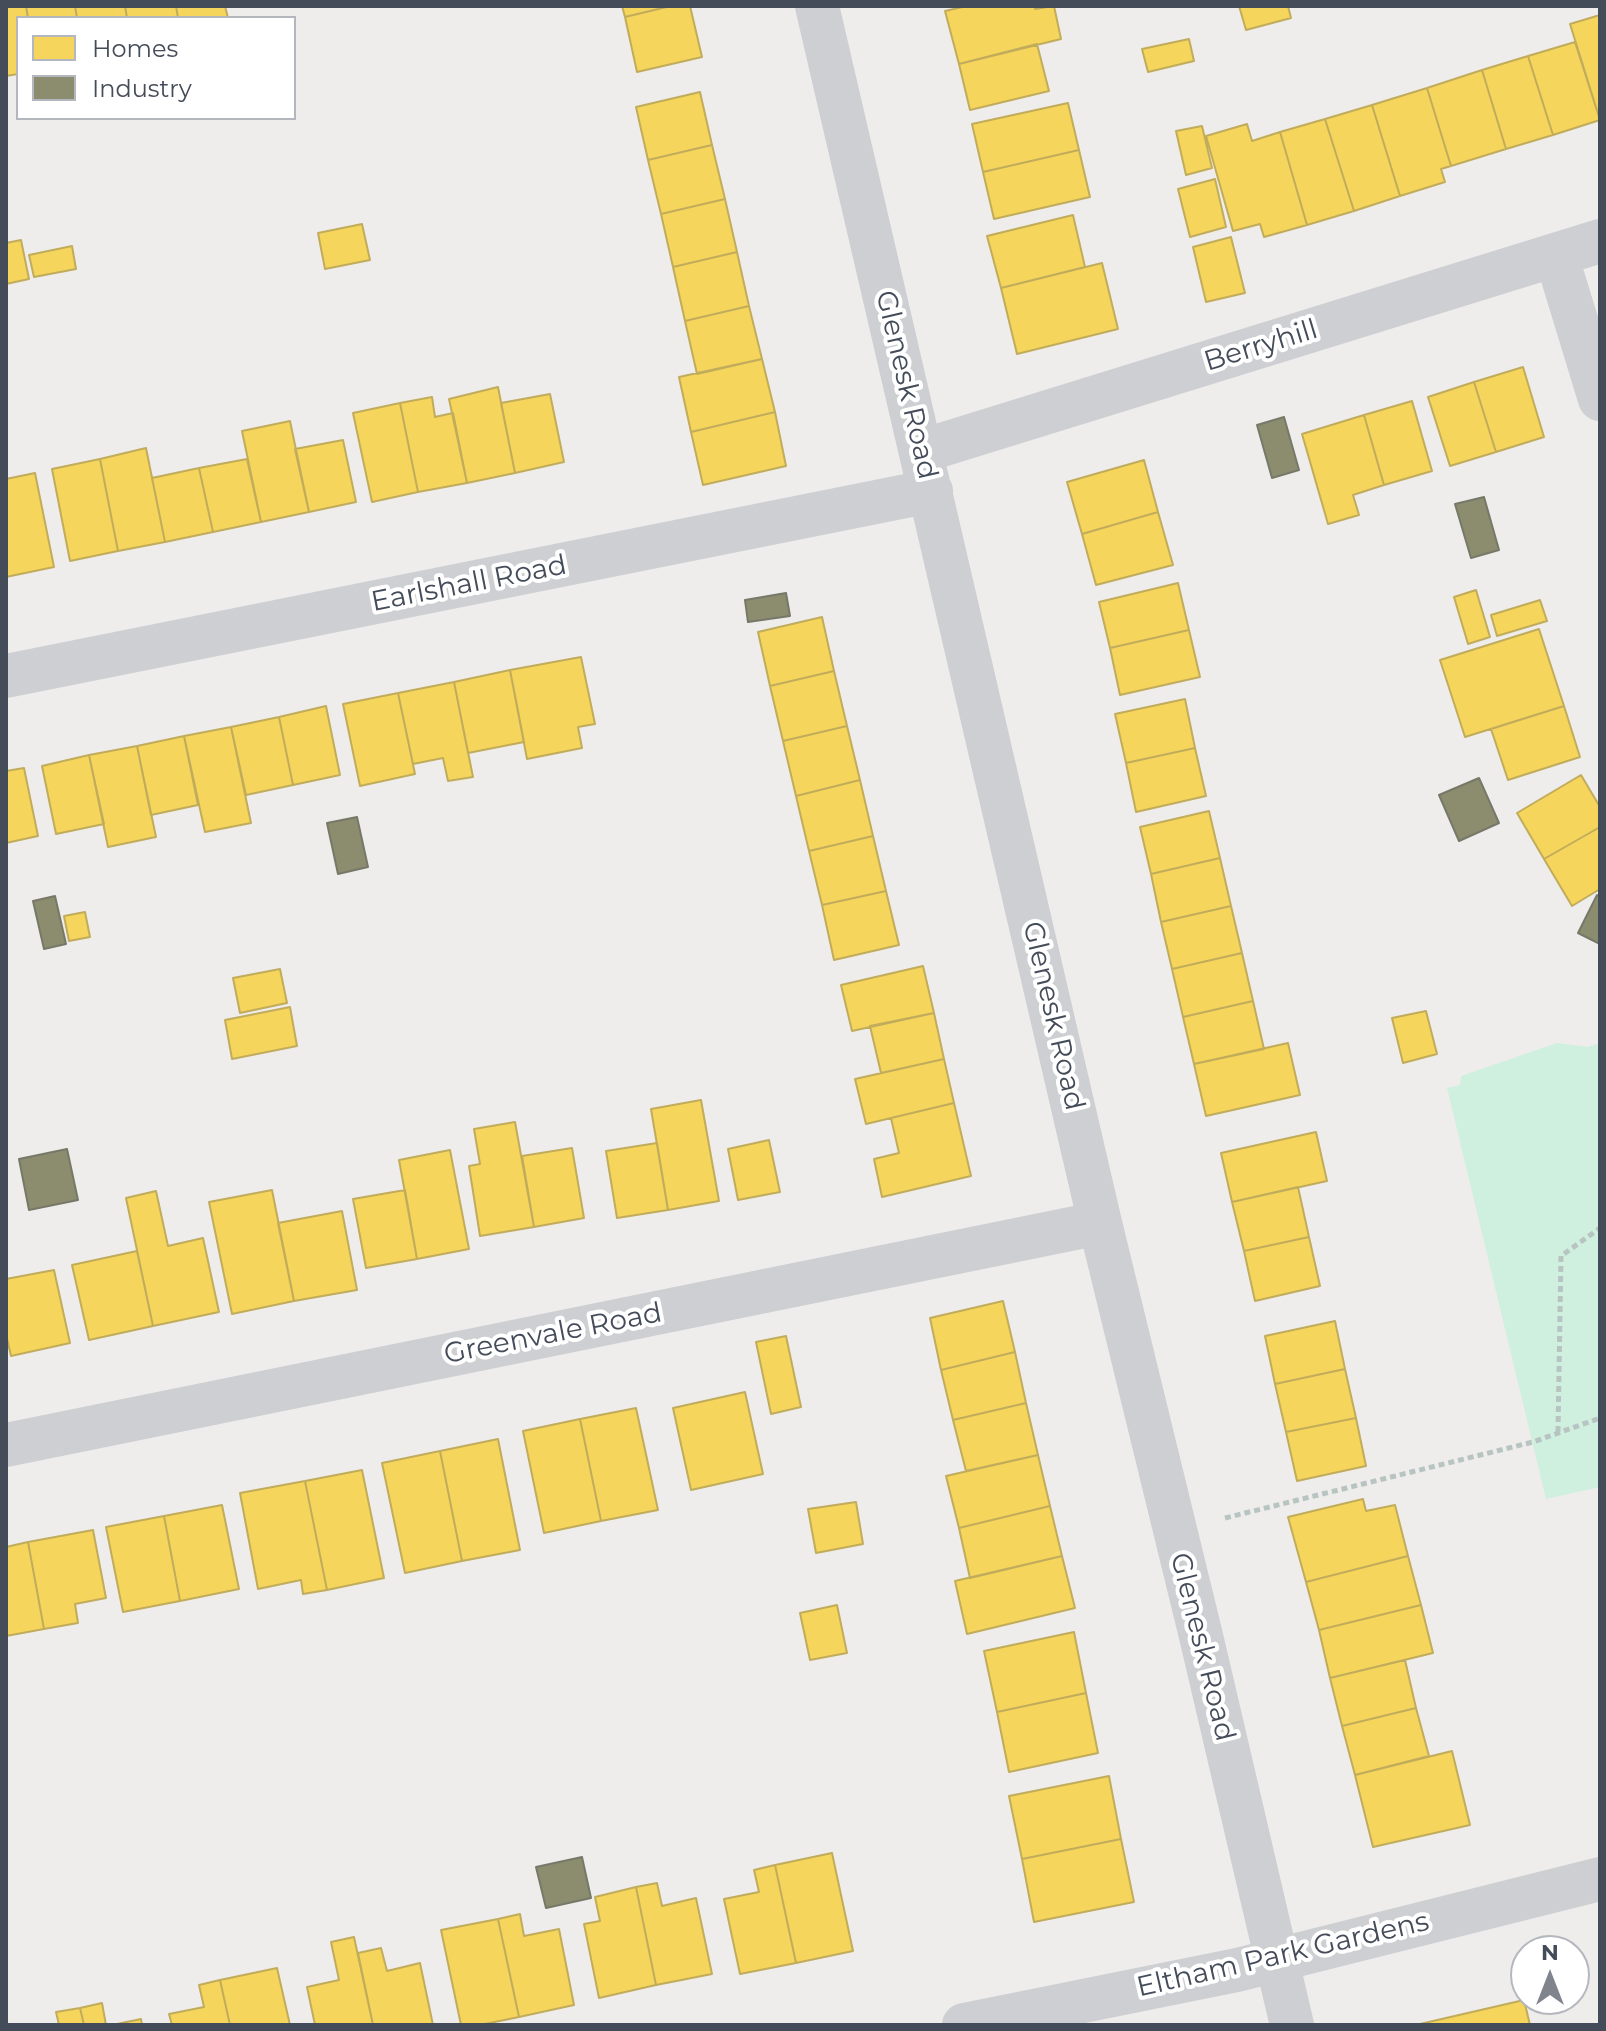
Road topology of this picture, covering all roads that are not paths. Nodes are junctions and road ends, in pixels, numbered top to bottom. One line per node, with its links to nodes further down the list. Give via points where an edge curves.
1 (817, 6): 5 (street, Glenesk Road)
2 (1600, 241): 3 (street, Berryhill)
3 (1556, 255): 4 (street); 5 (street, Berryhill)
4 (1600, 399)
5 (926, 471): 6 (street, Earlshall Road); 7 (street, Glenesk Road)
6 (6, 676)
7 (1100, 1223): 8 (street, Greenvale Road); 10 (street, Glenesk Road)
8 (6, 1445)
9 (1600, 1879): 10 (street, Eltham Park Gardens)
10 (1275, 1960): 11 (street, Eltham Park Gardens); 12 (street, Glenesk Road)
11 (964, 2025)
12 (1292, 2025)

